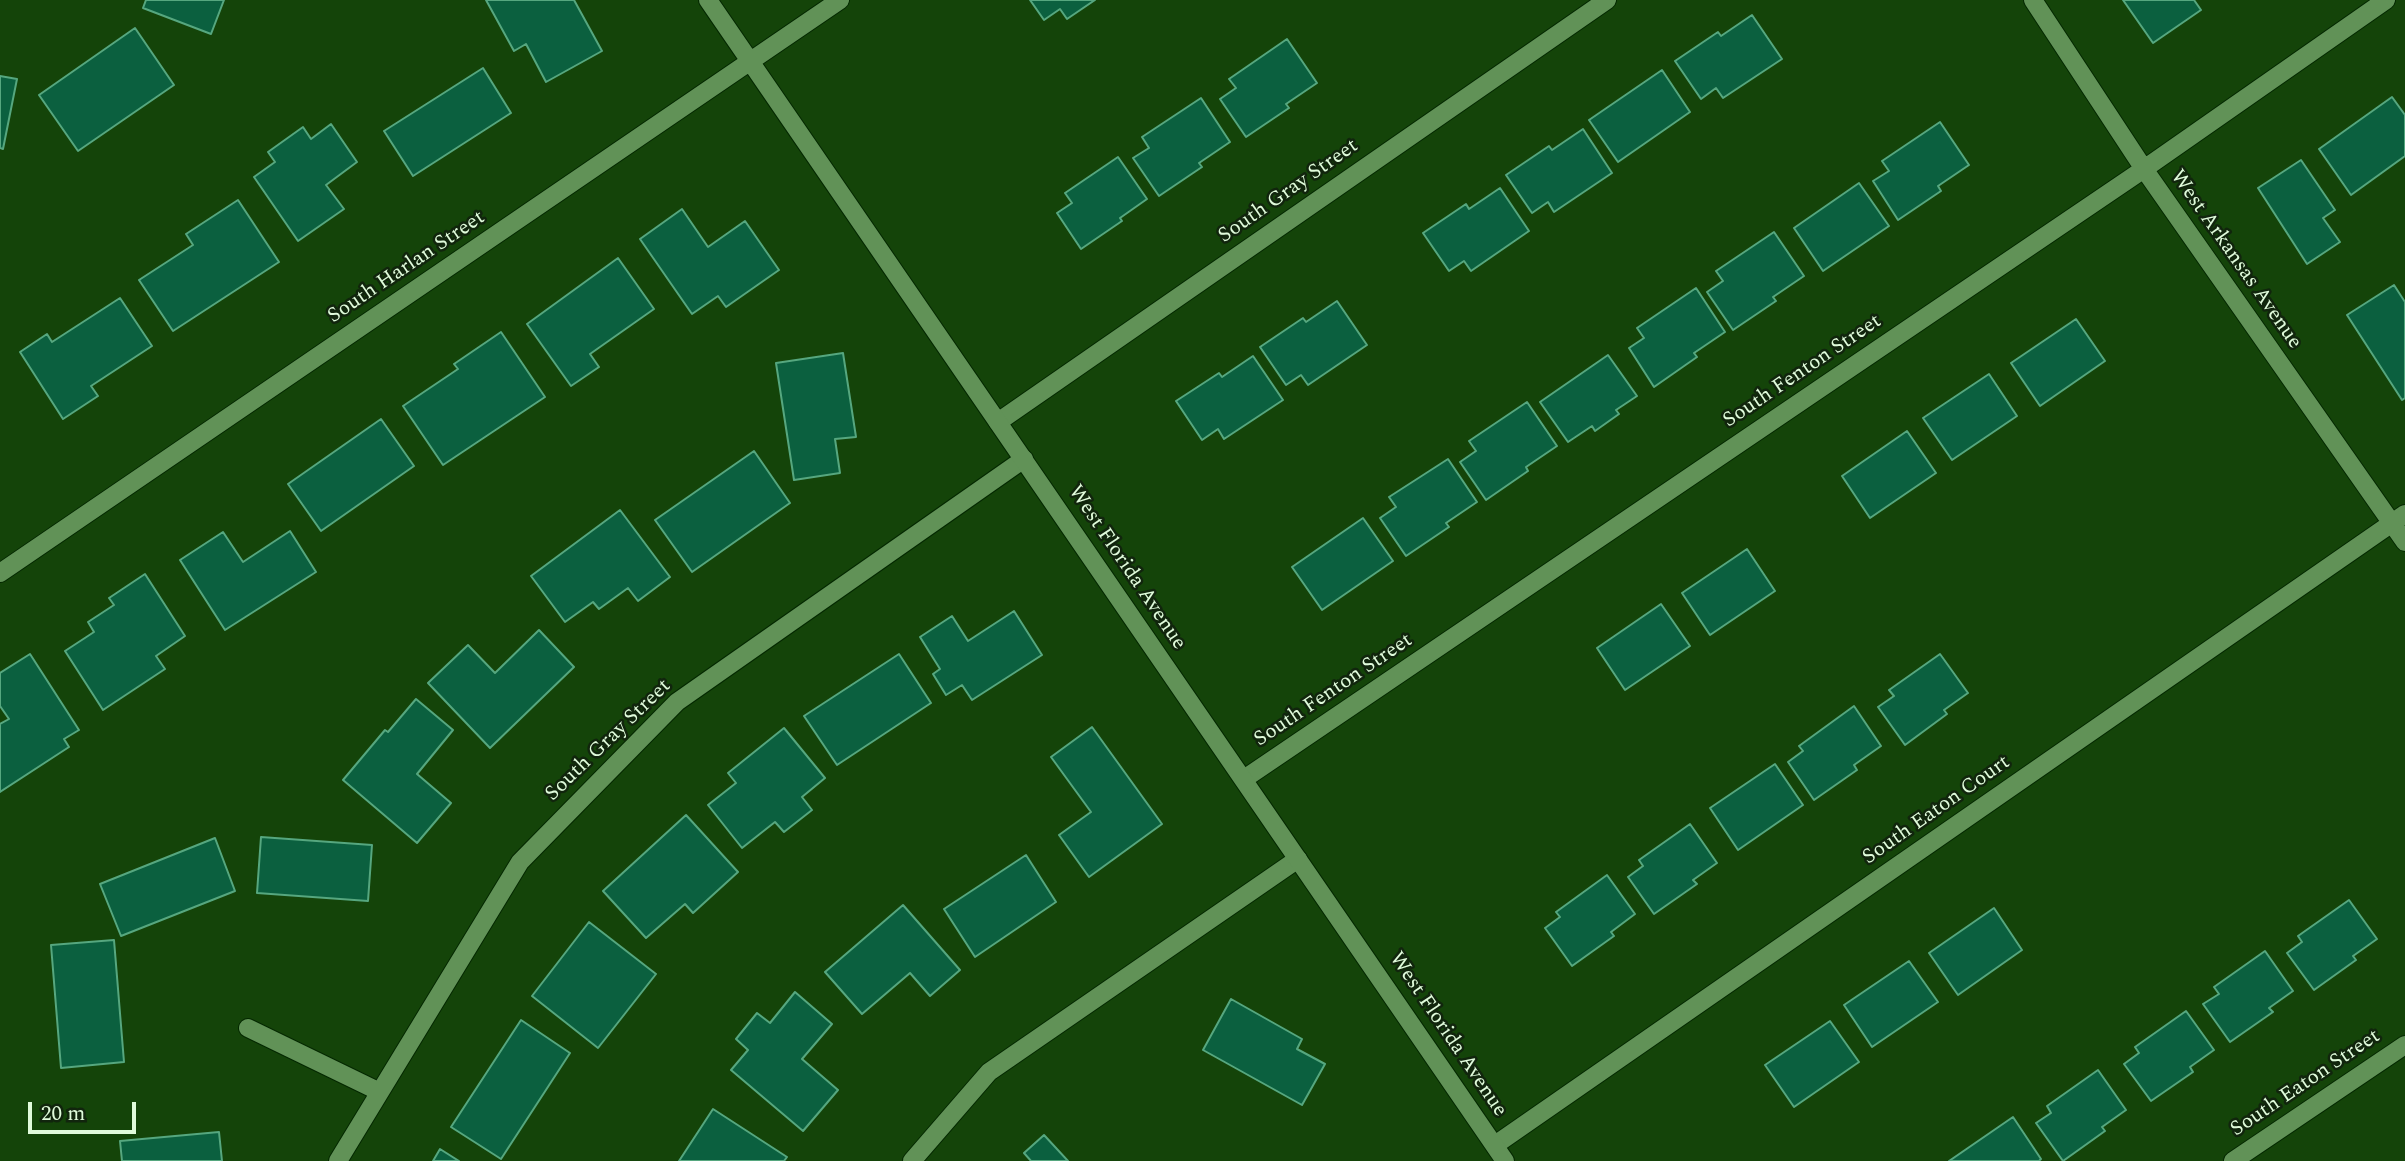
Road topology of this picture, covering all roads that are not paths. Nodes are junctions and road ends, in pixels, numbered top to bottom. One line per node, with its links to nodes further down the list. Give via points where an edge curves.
1 (708, 0): 6 (street, West Florida Avenue)
2 (840, 0): 6 (street, South Harlan Street)
3 (1607, 0): 8 (street, South Gray Street)
4 (2033, 0): 7 (street, West Arkansas Avenue)
5 (2386, 0): 7 (street, South Fenton Street)
6 (751, 61): 8 (street, West Florida Avenue); 12 (street, South Harlan Street)
7 (2144, 169): 10 (street, West Arkansas Avenue); 13 (street, South Fenton Street)
8 (998, 422): 9 (street, West Florida Avenue)
9 (1024, 459): 13 (street, West Florida Avenue); 17 (street, South Gray Street, via 677,702 520,862)
10 (2398, 519): 11 (street, West Arkansas Avenue); 18 (street, South Eaton Court)
11 (2405, 542)
12 (0, 573)
13 (1244, 779): 14 (street, West Florida Avenue)
14 (1298, 859): 18 (street, West Florida Avenue); 20 (street, via 989,1072)
15 (248, 1028): 17 (street)
16 (2405, 1045): 22 (street, South Eaton Street)
17 (380, 1092): 19 (street, South Gray Street)
18 (1495, 1145): 21 (street, West Florida Avenue)
19 (338, 1161)
20 (912, 1161)
21 (1506, 1161)
22 (2233, 1161)

